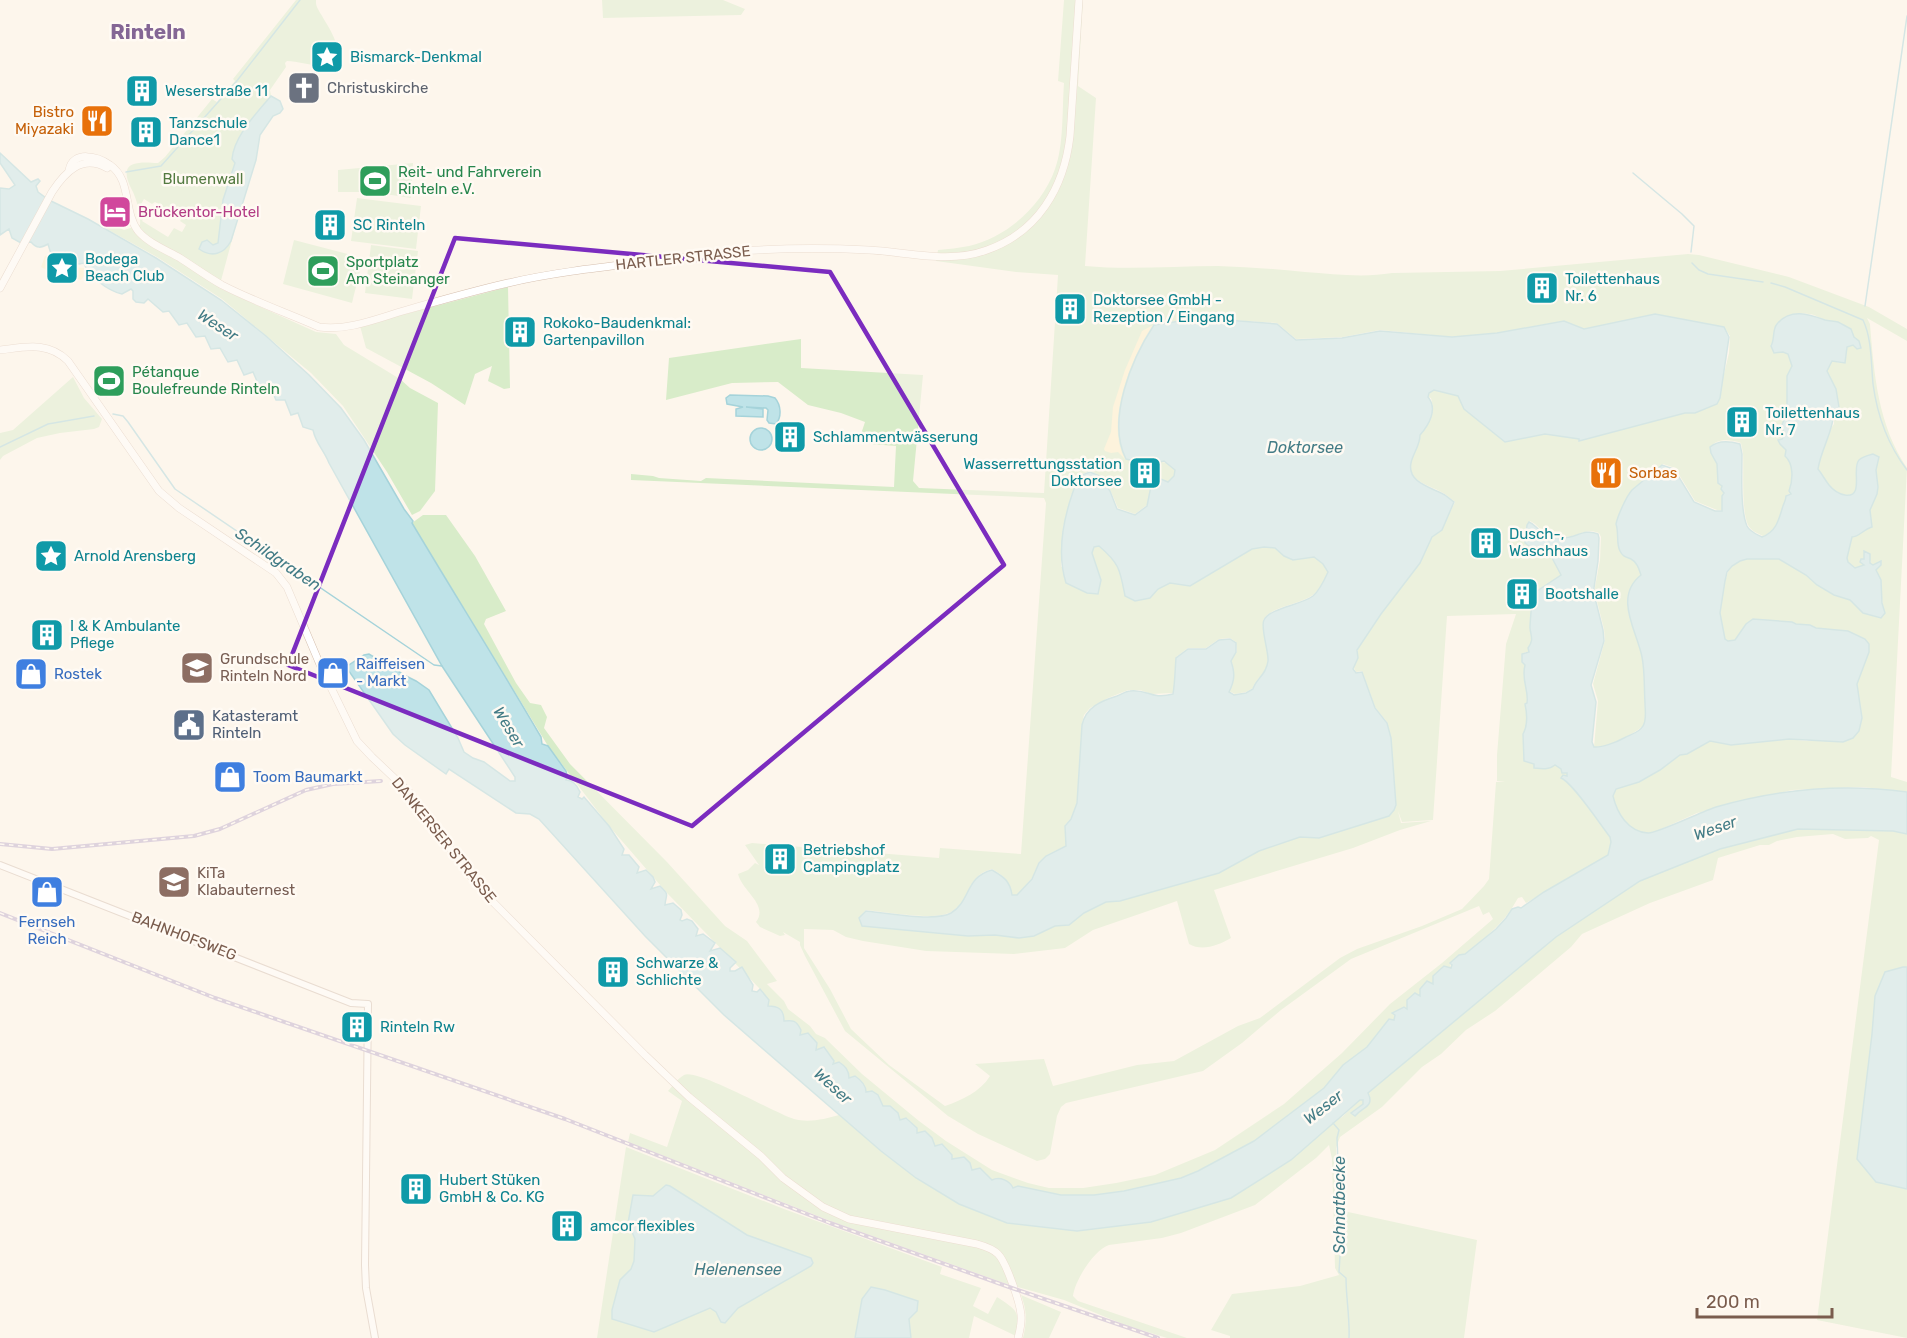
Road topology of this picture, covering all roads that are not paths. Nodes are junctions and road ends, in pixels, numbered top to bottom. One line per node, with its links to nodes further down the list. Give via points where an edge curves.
1 (1079, 0): 2 (main road, HARTLER STRASSE, via 1068,156 1060,181 1029,225 999,245 973,254 945,256 866,250 729,252 521,280 331,329 221,284 145,237 132,218 120,176 111,165 95,158 73,160)
2 (2, 284)
3 (0, 350): 6 (main road, DANKERSER STRASSE, via 42,346 60,354 159,491 276,573 287,587 360,745 410,793 493,902 688,1097 783,1178 831,1212 995,1251 1003,1260 1020,1308)
4 (0, 865): 5 (street, BAHNHOFSWEG, via 351,1003 368,1004 366,1288)
5 (375, 1338)
6 (1018, 1338)

